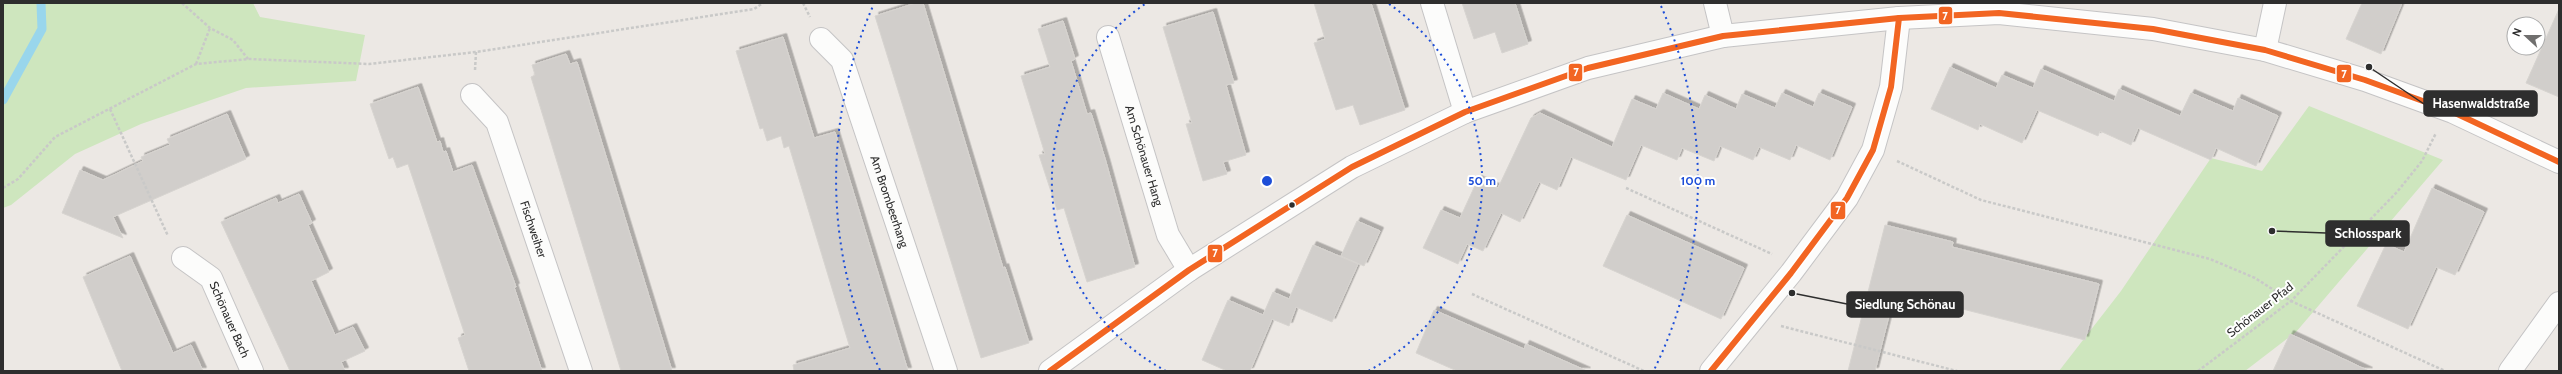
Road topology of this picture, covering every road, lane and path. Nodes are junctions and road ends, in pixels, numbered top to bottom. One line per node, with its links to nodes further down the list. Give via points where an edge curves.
1 (182, 3): 8 (path)
2 (763, 3): 13 (path, via 754,9 600,33 476,52 369,64)
3 (1432, 3): 18 (street)
4 (1715, 3): 9 (street)
5 (2275, 3): 12 (street)
6 (2000, 8): 7 (street); 12 (street, via 2153,29)
7 (1899, 18): 9 (street); 19 (street, via 1891,88)
8 (210, 28): 13 (path, via 233,40); 14 (path)
9 (1723, 36): 18 (street, via 1588,68)
10 (1108, 37): 25 (street, Am Schönauer Hang, via 1168,235)
11 (821, 39): 32 (street, Am Brombeerhang, via 842,60)
12 (2265, 50): 17 (street, via 2364,80)
13 (249, 59): 14 (path)
14 (196, 64): 16 (path)
15 (472, 95): 31 (street, Fischweiher, via 497,122)
16 (110, 109): 21 (path, via 55,137 18,179); 23 (path, via 170,240)
17 (2449, 111): 20 (street); 27 (path, Schönauer Pfad, via 2422,161 2397,192)
18 (1465, 112): 25 (street, via 1352,167)
19 (1873, 150): 24 (street, via 1847,198); 27 (path, via 1981,200 2210,259 2254,278)
20 (2559, 162)
21 (3, 188)
22 (1626, 188): 24 (path)
23 (184, 258): 30 (street, Schönauer Bach, via 211,278)
24 (1796, 265): 29 (street)
25 (1189, 270): 33 (street)
26 (1472, 294): 34 (path)
27 (2291, 301): 37 (path, Schönauer Pfad); 38 (path)
28 (2559, 303): 39 (street)
29 (1753, 319): 35 (street); 36 (path)
30 (252, 371)
31 (581, 371)
32 (946, 371)
33 (1050, 371)
34 (1644, 371)
35 (1711, 371)
36 (1957, 371)
37 (2198, 371)
38 (2445, 371)
39 (2510, 371)

